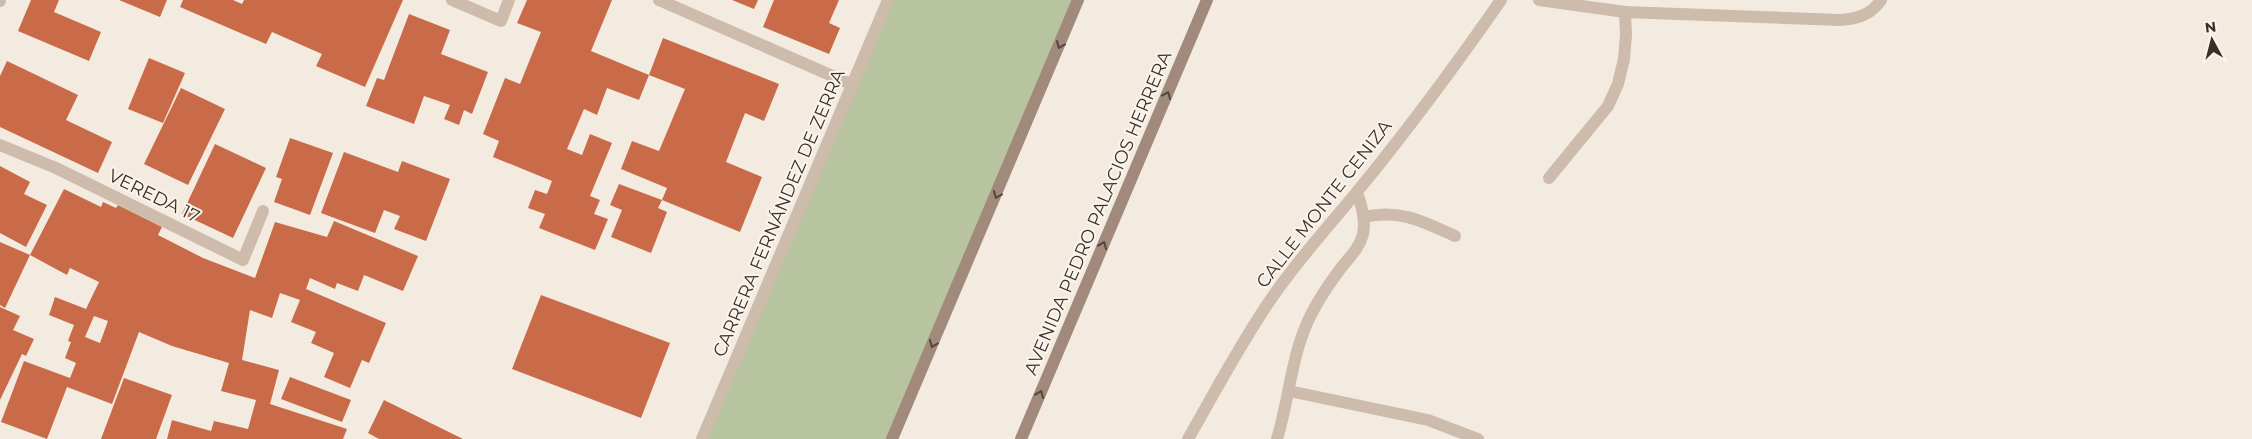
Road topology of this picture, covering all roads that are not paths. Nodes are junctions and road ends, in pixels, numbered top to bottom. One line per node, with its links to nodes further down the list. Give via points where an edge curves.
1 (452, 0): 2 (street, via 501,21)
2 (509, 0)
3 (659, 0): 11 (street)
4 (888, 0): 11 (street, CARRERA FERNÁNDEZ DE ZERRA)
5 (1078, 0): 20 (main road, one-way to 20)
6 (1207, 0): 21 (main road, AVENIDA PEDRO PALACIOS HERRERA, one-way to 6)
7 (1501, 0): 14 (street, CALLE MONTE CENIZA)
8 (1539, 0): 10 (street)
9 (1881, 0): 10 (street, via 1867,14 1847,20)
10 (1625, 12): 13 (street, via 1624,59 1608,106)
11 (853, 85): 19 (street, CARRERA FERNÁNDEZ DE ZERRA)
12 (0, 145): 15 (street, VEREDA 17, via 56,168 243,260)
13 (1549, 178)
14 (1356, 193): 16 (street); 22 (street, CALLE MONTE CENIZA, via 1271,298)
15 (263, 211)
16 (1364, 217): 17 (street, via 1390,213 1412,217); 18 (street, via 1359,248 1339,270 1308,320)
17 (1455, 236)
18 (1288, 391): 23 (street); 24 (street, via 1428,420)
19 (702, 439)
20 (892, 439)
21 (1021, 439)
22 (1188, 439)
23 (1277, 439)
24 (1478, 439)

